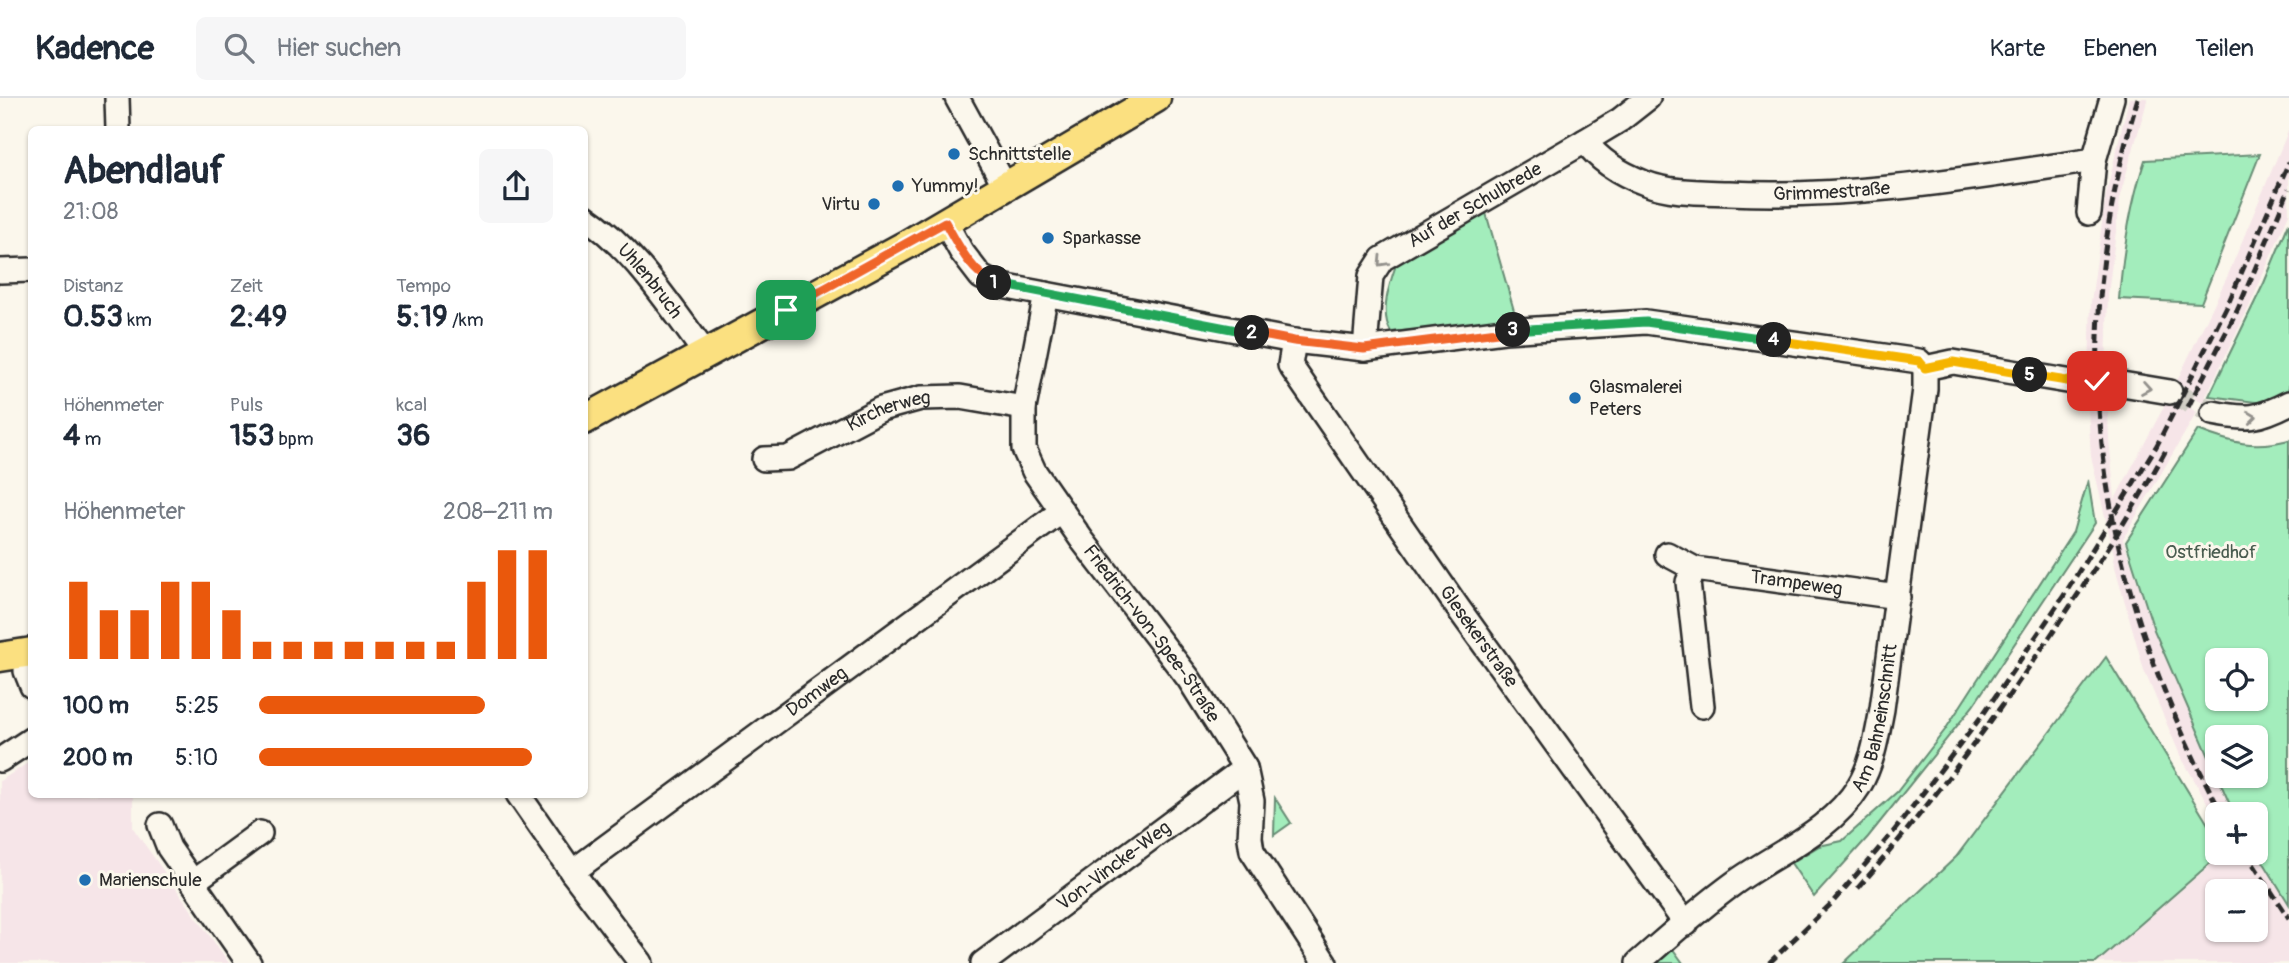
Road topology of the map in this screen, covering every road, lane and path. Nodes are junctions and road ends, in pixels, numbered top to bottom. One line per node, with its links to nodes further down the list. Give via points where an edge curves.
1 (117, 98): 6 (street)
2 (957, 98): 9 (street)
3 (1156, 98): 9 (main road)
4 (1648, 98): 7 (street, Auf der Schulbrede)
5 (2112, 98): 8 (street)
6 (118, 126)
7 (1585, 141): 8 (street, Grimmestraße, via 1597,158 1646,184 1681,191 1758,194 1837,194 1927,186); 17 (street, Auf der Schulbrede, one-way to 17, via 1382,258 1371,276)
8 (2094, 160): 10 (street)
9 (1005, 186): 12 (main road)
10 (2089, 213)
11 (588, 219): 18 (street, Uhlenbruch, via 632,257)
12 (945, 222): 15 (street, via 981,277); 18 (main road)
13 (0, 271): 14 (street)
14 (28, 271)
15 (1046, 295): 16 (street); 22 (street, Friedrich-von-Spee-Straße)
16 (1294, 341): 17 (street); 42 (street, Glesekerstraße, via 1290,365)
17 (1364, 349): 19 (street, via 1504,331 1646,322 1919,361)
18 (705, 352): 24 (main road)
19 (1925, 368): 20 (street, one-way to 20, via 1953,362); 29 (street, Am Bahneinschnitt)
20 (2170, 392)
21 (2289, 403): 23 (street, one-way to 21, via 2251,419)
22 (1024, 408): 25 (street, Kircherweg, via 960,397 921,398 881,409 788,458); 26 (street, Friedrich-von-Spee-Straße, via 1024,449)
23 (2213, 413)
24 (588, 418)
25 (764, 459)
26 (1062, 511): 36 (street, Friedrich-von-Spee-Straße, via 1189,679); 40 (street, Domweg)
27 (1667, 554): 28 (street, Trampeweg)
28 (1695, 569): 29 (street, Trampeweg); 33 (street, via 1688,582)
29 (1898, 597): 42 (street, Am Bahneinschnitt, via 1875,746 1859,786 1827,821 1733,884)
30 (0, 645): 31 (main road)
31 (19, 654): 32 (street)
32 (28, 676)
33 (1702, 706)
34 (28, 742): 35 (street)
35 (0, 760)
36 (1245, 768): 45 (street, Von-Vincke-Weg); 46 (street, Friedrich-von-Spee-Straße, via 1252,801 1252,851)
37 (521, 798): 40 (street)
38 (160, 825): 41 (street, via 169,848)
39 (260, 833): 41 (street)
40 (572, 872): 44 (street)
41 (193, 881): 43 (street)
42 (1685, 924): 47 (street, Am Bahneinschnitt)
43 (249, 963)
44 (641, 963)
45 (983, 963)
46 (1325, 963)
47 (1638, 963)

